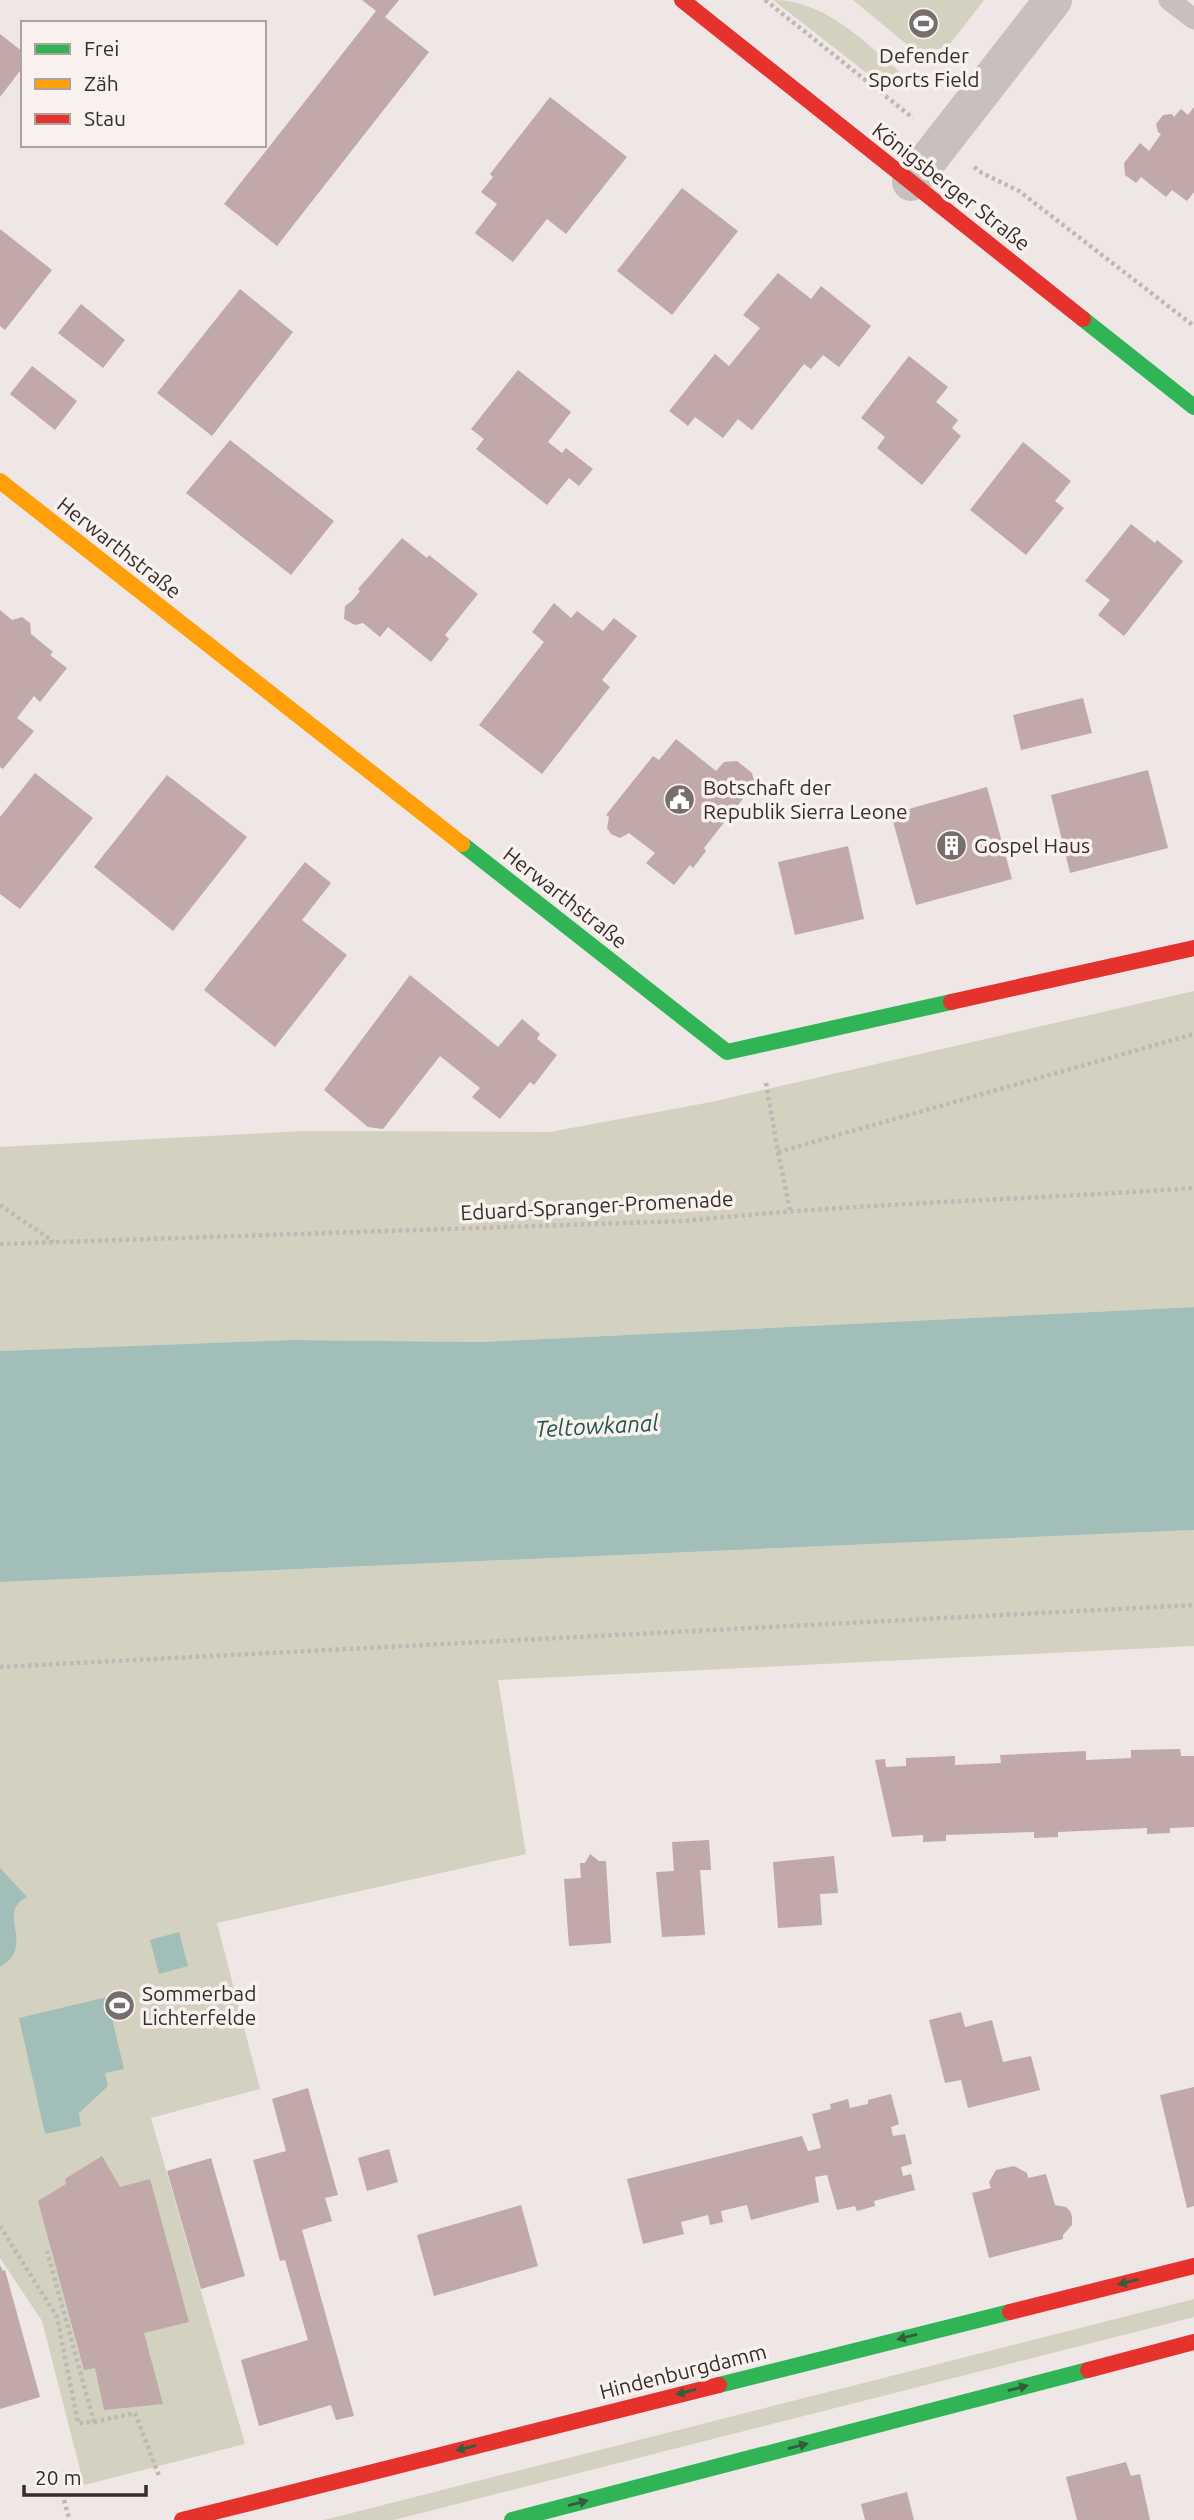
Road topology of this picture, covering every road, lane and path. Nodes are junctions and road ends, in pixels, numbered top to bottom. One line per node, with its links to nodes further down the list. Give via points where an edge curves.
1 (682, 0): 8 (main road, Königsberger Straße)
2 (765, 0): 6 (path)
3 (1053, 0): 8 (street)
4 (1169, 0): 5 (lane)
5 (1194, 19)
6 (905, 112)
7 (982, 173): 9 (path, via 1019,191)
8 (911, 182): 10 (main road, Königsberger Straße)
9 (1194, 326)
10 (1194, 407)
11 (0, 481): 12 (main road, Herwarthstraße, via 727,1052)
12 (1194, 947)
13 (1194, 1034): 15 (path)
14 (766, 1083): 15 (path)
15 (778, 1152): 18 (path)
16 (1194, 1188): 18 (path, Eduard-Spranger-Promenade)
17 (0, 1205): 19 (path)
18 (790, 1210): 19 (path, Eduard-Spranger-Promenade, via 685,1221)
19 (55, 1243): 20 (path, Eduard-Spranger-Promenade)
20 (0, 1244)
21 (1194, 1605): 22 (path)
22 (0, 1667)
23 (0, 2227): 27 (path, via 57,2317 78,2423)
24 (47, 2251): 27 (path)
25 (1194, 2266): 31 (main road, Hindenburgdamm, one-way to 31)
26 (1194, 2342): 32 (main road, one-way to 26)
27 (94, 2422): 28 (path, via 135,2413)
28 (159, 2476)
29 (64, 2500): 30 (path)
30 (69, 2518)
31 (182, 2520)
32 (512, 2520)

